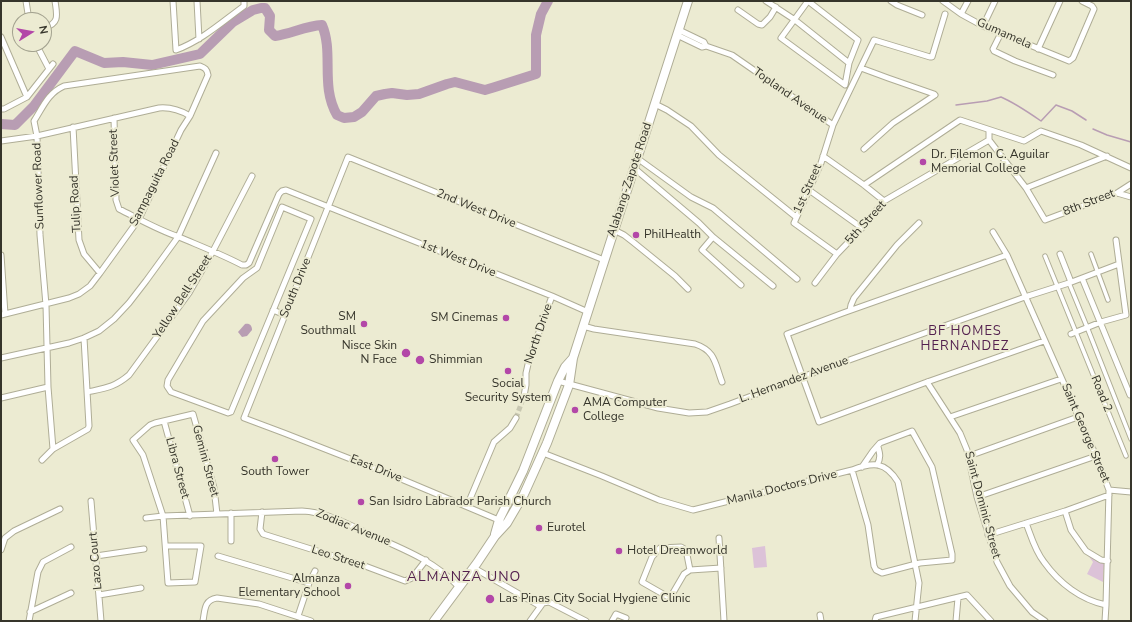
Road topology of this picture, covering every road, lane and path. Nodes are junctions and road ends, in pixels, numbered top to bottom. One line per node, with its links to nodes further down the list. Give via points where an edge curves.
1 (26, 1): 17 (street)
2 (55, 1): 22 (street, via 57,15)
3 (173, 1): 27 (street, via 176,50)
4 (196, 1): 27 (street)
5 (688, 1): 24 (highway, Alabang-Zapote Road)
6 (766, 1): 15 (street)
7 (808, 1): 21 (street); 30 (street, via 858,40)
8 (891, 1): 20 (street)
9 (943, 1): 19 (street, Gumamela)
10 (968, 1): 19 (street)
11 (995, 1): 23 (street)
12 (1060, 1): 28 (street)
13 (1082, 1): 28 (street, Gumamela, via 1094,8 1073,58 1067,61)
14 (244, 4): 27 (street)
15 (776, 7): 16 (street, via 762,25); 21 (street)
16 (738, 10)
17 (28, 12)
18 (945, 14): 32 (street, via 932,57 874,40)
19 (961, 14): 23 (street, Gumamela)
20 (922, 15)
21 (795, 20): 30 (street); 30 (street, via 781,38 845,85)
22 (52, 24)
23 (983, 26): 25 (street, Gumamela)
24 (678, 32): 37 (highway, Alabang-Zapote Road); 41 (street, Topland Avenue, via 732,56)
25 (1001, 33): 28 (street, Gumamela); 35 (street, via 994,51)
26 (1, 37): 36 (street)
27 (199, 39)
28 (1038, 49)
29 (40, 52): 33 (street)
30 (849, 63)
31 (53, 64): 33 (street)
32 (861, 68): 41 (street); 47 (street, via 935,95 893,123)
33 (49, 69): 36 (street)
34 (208, 75): 39 (street, Sampaguita Road); 44 (street, Sunflower Road, via 207,70 200,66 64,86 50,96 34,121)
35 (1053, 75)
36 (27, 97): 38 (street)
37 (655, 104): 52 (highway, Alabang-Zapote Road); 65 (street, via 691,126 719,155)
38 (1, 109)
39 (190, 116): 40 (street, via 183,111 167,107); 64 (street, Sampaguita Road)
40 (114, 118): 42 (street); 64 (street, Violet Street, via 117,205 119,209)
41 (833, 125): 49 (street, Topland Avenue)
42 (73, 127): 44 (street); 84 (street, Tulip Road, via 78,240 84,254)
43 (990, 130): 45 (street); 50 (street, via 1024,141 1042,131); 57 (street, via 960,120)
44 (37, 136): 46 (street); 96 (street, Sunflower Road, via 40,235)
45 (989, 140): 58 (street); 62 (street, 5th Street)
46 (1, 141)
47 (864, 149)
48 (216, 153): 70 (street)
49 (823, 156): 57 (street); 59 (street, 1st Street)
50 (1107, 156): 54 (street); 58 (street)
51 (348, 157): 63 (street, South Drive); 80 (street, 2nd West Drive)
52 (637, 158): 53 (highway, Alabang-Zapote Road); 86 (street, via 691,197 713,208)
53 (634, 168): 68 (highway, Alabang-Zapote Road); 71 (street)
54 (1131, 168)
55 (252, 176): 73 (street, Yellow Bell Street)
56 (1131, 184): 60 (street, 8th Street)
57 (864, 185): 62 (street)
58 (1026, 188): 60 (street, 8th Street, via 1046,220)
59 (809, 190): 65 (street, 1st Street); 67 (street)
60 (1117, 193): 61 (street)
61 (1131, 197)
62 (884, 201): 67 (street, 5th Street)
63 (328, 206): 81 (street, 1st West Drive, via 286,190 282,191); 93 (street, 1st West Drive); 101 (street, South Drive)
64 (139, 219): 70 (street, Violet Street); 84 (street, Sampaguita Road)
65 (795, 220): 74 (street)
66 (919, 223): 98 (street, via 897,245 854,298)
67 (862, 228): 74 (street, 5th Street)
68 (614, 230): 80 (highway, Alabang-Zapote Road); 92 (street, via 628,238)
69 (993, 232): 78 (street, Saint George Street)
70 (178, 237): 73 (street, Violet Street); 106 (street, via 129,303 99,331)
71 (713, 237): 89 (street, via 702,250); 90 (street)
72 (1116, 240): 82 (street)
73 (213, 251): 81 (street, Violet Street, via 242,265); 118 (street, Yellow Bell Street, via 189,293 129,375 111,387)
74 (837, 254): 87 (street, 5th Street)
75 (1060, 254): 88 (street)
76 (1091, 254): 83 (street)
77 (1, 255): 100 (street)
78 (1007, 255): 94 (street, Saint George Street); 98 (street)
79 (1045, 256): 91 (street, Road 2)
80 (604, 260): 99 (highway, Alabang-Zapote Road)
81 (249, 263)
82 (1119, 264): 83 (street, L. Hernandez Avenue); 102 (street, via 1126,315)
83 (1097, 271): 85 (street, L. Hernandez Avenue); 95 (street)
84 (100, 273): 96 (street, Sampaguita Road, via 90,286 79,294)
85 (1082, 278): 88 (street, L. Hernandez Avenue); 102 (street)
86 (797, 279)
87 (816, 283)
88 (1070, 283): 91 (street, L. Hernandez Avenue); 104 (street)
89 (741, 285)
90 (773, 286)
91 (1057, 287): 94 (street, L. Hernandez Avenue); 105 (street, Road 2)
92 (688, 289)
93 (552, 296): 99 (street, 1st West Drive); 120 (street, North Drive, via 529,360)
94 (1025, 298): 107 (street, Saint George Street); 111 (street, L. Hernandez Avenue)
95 (1108, 300)
96 (46, 305): 100 (street, Sampaguita Road); 108 (street, Sunflower Road)
97 (273, 310): 97 (street, via 311,218 282,207 257,268 243,278 203,321 168,380 167,386 171,392 230,413); 101 (street)
98 (850, 310): 111 (street, via 787,334)
99 (588, 312): 103 (highway, Alabang-Zapote Road)
100 (3, 314)
101 (285, 315): 124 (street, South Drive)
102 (1101, 322): 104 (street); 119 (street)
103 (583, 326): 110 (highway, Alabang-Zapote Road); 114 (street, via 703,347 713,357)
104 (1087, 327): 105 (street); 127 (street)
105 (1074, 333): 133 (street, Road 2)
106 (84, 338): 108 (street); 118 (street)
107 (1044, 341): 112 (street, Saint George Street); 115 (street)
108 (47, 348): 109 (street); 117 (street, Sunflower Road)
109 (1, 358)
110 (573, 358): 113 (highway, Alabang-Zapote Road); 116 (highway, Alabang-Zapote Road)
111 (802, 377): 115 (street, via 818,422); 116 (street, L. Hernandez Avenue, via 707,412 689,413 658,408)
112 (1062, 379): 122 (street); 123 (street, Saint George Street)
113 (558, 381): 116 (street, L. Hernandez Avenue); 151 (highway, Alabang-Zapote Road)
114 (722, 382)
115 (927, 382): 122 (street, Saint Dominic Street)
116 (569, 385): 130 (highway, Alabang-Zapote Road)
117 (48, 387): 121 (street); 129 (street, Sunflower Road)
118 (88, 392): 129 (street, via 88,429)
119 (1130, 395)
120 (524, 396)
121 (1, 398)
122 (950, 417): 131 (street, Saint Dominic Street)
123 (1078, 417): 131 (street); 132 (street, Saint George Street)
124 (244, 418): 142 (street, East Drive)
125 (516, 418): 142 (street, via 510,428 494,442)
126 (164, 421): 147 (street, Gemini Street, via 193,414 214,488); 148 (street, via 150,425 133,440 144,455); 149 (street, Libra Street)
127 (1131, 439)
128 (878, 447): 135 (street, via 880,455); 136 (street, via 872,451); 164 (street, via 880,443 912,429 932,467 952,560)
129 (53, 449): 134 (street)
130 (543, 453): 137 (street, Manila Doctors Drive, via 660,500 693,510); 151 (highway, Alabang-Zapote Road, via 526,489)
131 (969, 456): 140 (street, Saint Dominic Street)
132 (1096, 456): 138 (street, Saint George Street); 140 (street)
133 (1126, 456)
134 (42, 460)
135 (877, 465): 136 (street, Manila Doctors Drive); 164 (street, via 885,467 898,482)
136 (862, 466): 137 (street, Manila Doctors Drive)
137 (852, 470): 164 (street, via 868,525 876,570 882,573)
138 (1109, 492): 139 (street); 144 (street); 163 (street, Saint George Street)
139 (1131, 492)
140 (977, 496): 153 (street, Saint Dominic Street)
141 (91, 501): 160 (street, Lazo Court)
142 (467, 506): 151 (street, East Drive)
143 (60, 509): 159 (street, via 14,531 5,538)
144 (1065, 510): 152 (street); 163 (street, via 1071,530 1086,551)
145 (262, 512): 146 (street, Zodiac Avenue); 162 (street, Zodiac Avenue, via 302,511 325,515); 162 (street, Leo Street, via 260,529 263,534 405,581 412,578)
146 (231, 513): 147 (street, Zodiac Avenue); 155 (street)
147 (217, 514): 149 (street, Zodiac Avenue)
148 (163, 516): 149 (street, Zodiac Avenue); 150 (street, Zodiac Avenue); 156 (street)
149 (190, 516)
150 (146, 518)
151 (503, 521): 165 (highway, Alabang-Zapote Road)
152 (1026, 523): 153 (street); 176 (street, via 1034,546 1060,581 1079,596)
153 (988, 535): 196 (street, Saint Dominic Street, via 997,562 1010,586 1032,612)
154 (718, 538): 166 (street)
155 (231, 541)
156 (166, 546): 156 (street, via 168,583 195,582 201,546)
157 (72, 547): 178 (street, via 43,562 38,572)
158 (144, 549): 160 (street)
159 (1, 550)
160 (96, 556): 173 (street, Lazo Court)
161 (218, 556): 169 (street)
162 (426, 560): 170 (street, Zodiac Avenue)
163 (1108, 561): 176 (street, Saint George Street)
164 (915, 564): 177 (street, via 919,583)
165 (474, 568): 170 (highway, Alabang-Zapote Road); 175 (street)
166 (721, 568): 167 (street); 190 (street)
167 (690, 570): 167 (street, via 684,574 670,598 642,582 652,557 660,548 681,547 686,550)
168 (315, 571): 169 (street)
169 (309, 583): 180 (street)
170 (459, 587): 186 (highway, Alabang-Zapote Road)
171 (141, 588): 173 (street)
172 (71, 593): 178 (street)
173 (99, 595): 183 (street, Lazo Court)
174 (958, 598): 177 (street); 194 (street); 195 (street, via 967,596)
175 (542, 604): 187 (street); 188 (street, via 549,602)
176 (1106, 605): 197 (street, Saint George Street)
177 (917, 607): 192 (street, via 876,617); 193 (street)
178 (30, 612): 182 (street)
179 (820, 615): 191 (street)
180 (298, 616): 184 (street, via 259,604 217,598 206,605); 185 (street)
181 (626, 618): 189 (street, via 616,614)
182 (29, 621)
183 (101, 621)
184 (203, 621)
185 (311, 621)
186 (434, 621)
187 (530, 621)
188 (586, 621)
189 (612, 621)
190 (724, 621)
191 (821, 621)
192 (875, 621)
193 (915, 621)
194 (956, 621)
195 (990, 621)
196 (1045, 621)
197 (1105, 621)

